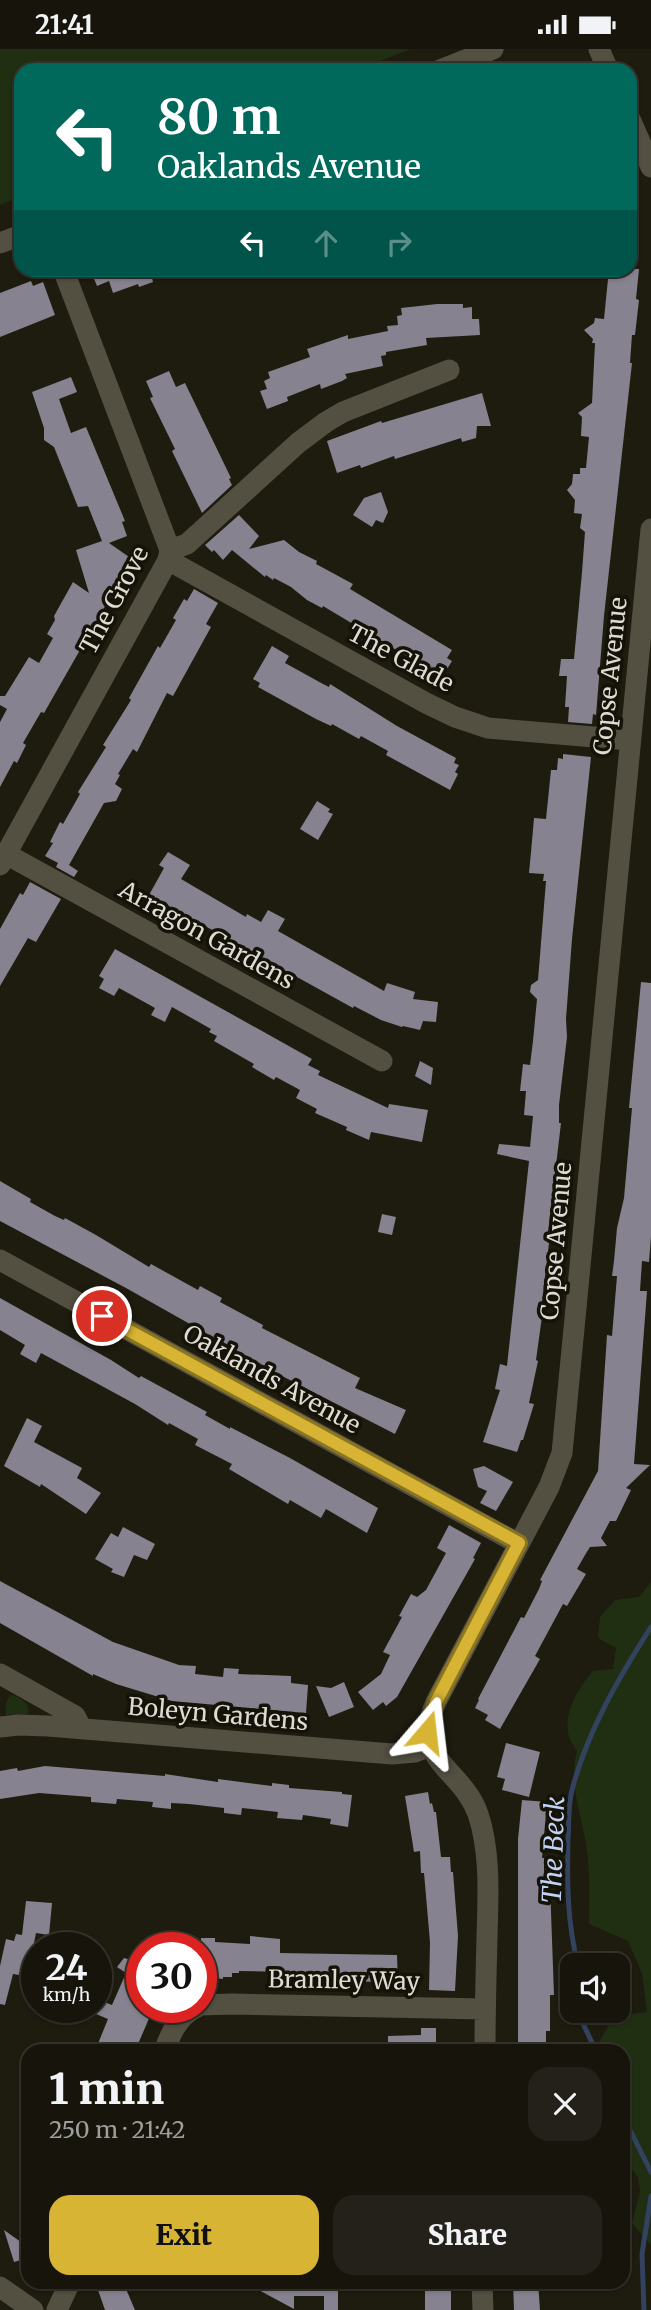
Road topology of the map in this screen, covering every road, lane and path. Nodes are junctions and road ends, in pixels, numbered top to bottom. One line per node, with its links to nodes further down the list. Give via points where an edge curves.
1 (493, 49): 2 (street)
2 (458, 63)
3 (637, 135): 4 (street)
4 (651, 167)
5 (66, 277): 8 (street, The Grove)
6 (449, 369): 8 (street, via 326,422)
7 (651, 529): 9 (street, Copse Avenue)
8 (169, 555): 9 (street, The Glade, via 466,722 503,730); 10 (street, The Grove)
9 (629, 740): 13 (street, Copse Avenue, via 564,1442 557,1468)
10 (3, 859): 11 (street, Arragon Gardens)
11 (382, 1061)
12 (0, 1260): 13 (street, Oaklands Avenue)
13 (519, 1543): 17 (street, Copse Avenue, via 431,1713 427,1732)
14 (0, 1674): 16 (street, via 75,1716)
15 (0, 1727): 16 (street, Boleyn Gardens)
16 (82, 1729): 17 (street, Boleyn Gardens, via 381,1753)
17 (431, 1746): 19 (street, via 468,1795 484,1837 488,1911)
18 (217, 2004): 19 (street, Bramley Way)
19 (485, 2009): 22 (street)
20 (178, 2023): 21 (street, Bramley Way)
21 (167, 2044)
22 (485, 2044)
23 (0, 2287): 26 (street)
24 (67, 2289): 27 (street)
25 (482, 2289): 28 (street)
26 (33, 2310)
27 (57, 2310)
28 (483, 2310)

